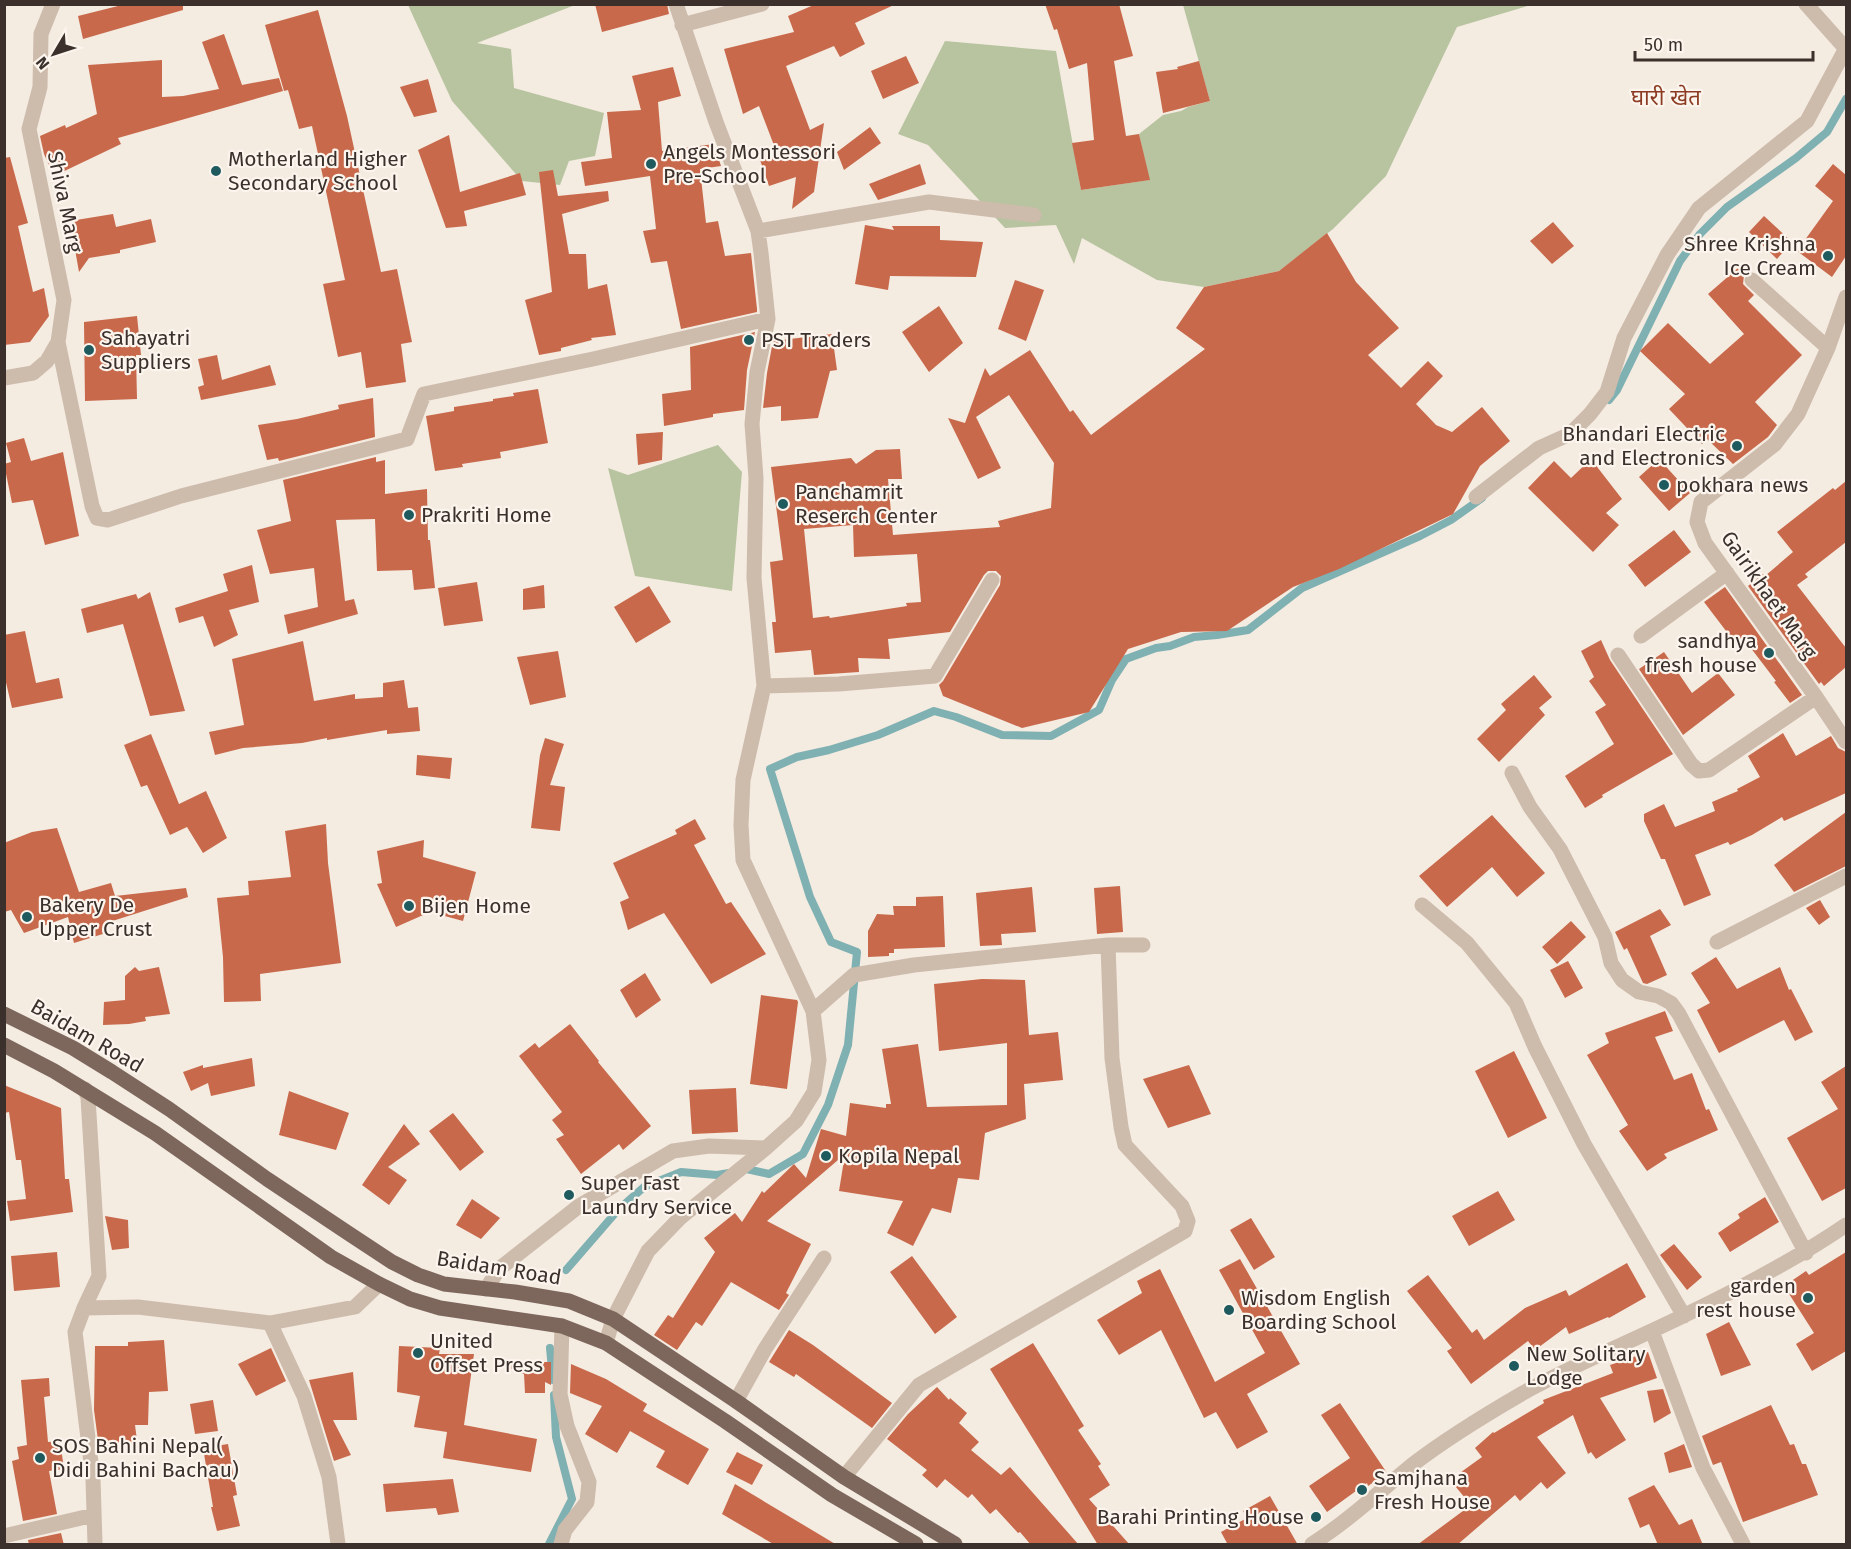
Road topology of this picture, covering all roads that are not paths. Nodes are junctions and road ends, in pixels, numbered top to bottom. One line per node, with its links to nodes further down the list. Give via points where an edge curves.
1 (53, 4): 12 (street, Shiva Marg, via 41,34 40,87 29,129 64,300)
2 (676, 4): 5 (street)
3 (762, 4): 5 (street)
4 (1806, 4): 6 (street)
5 (682, 25): 8 (street)
6 (1846, 49): 15 (street, via 1807,121 1699,208 1667,255 1624,338 1607,392 1590,414 1570,434 1539,448)
7 (1034, 215): 8 (street, via 929,202)
8 (758, 231): 11 (street)
9 (1752, 280): 13 (street)
10 (1846, 297): 13 (street, Gairikhaet Marg)
11 (768, 319): 12 (street, via 424,394 407,439 181,496 108,520 98,518 92,506); 20 (street, via 752,424 756,478 754,578)
12 (58, 342): 14 (street, Shiva Marg, via 47,361 33,373)
13 (1828, 348): 16 (street, Gairikhaet Marg, via 1798,414 1775,444 1701,502 1697,522 1705,543)
14 (4, 378)
15 (1476, 497)
16 (1727, 573): 18 (street); 21 (street, Gairikhaet Marg)
17 (992, 580): 20 (street, via 935,676)
18 (1641, 636)
19 (1618, 655): 21 (street, via 1699,771 1709,770)
20 (764, 686): 29 (street, via 743,780 743,860)
21 (1816, 697): 22 (street, Gairikhaet Marg)
22 (1846, 742)
23 (1512, 773): 35 (street, via 1560,849 1605,937 1611,963 1622,980 1639,992 1671,1003 1679,1014)
24 (1846, 876): 26 (street)
25 (1422, 904): 40 (street, via 1467,943 1516,1003 1584,1144)
26 (1718, 942)
27 (1108, 945): 28 (street); 29 (street, via 855,975); 47 (street, via 1112,1058 1125,1145 1182,1206 1188,1221 1185,1231 919,1385)
28 (1143, 945)
29 (813, 1011): 33 (street, via 819,1060 814,1092 796,1121)
30 (4, 1014): 38 (main road, Baidam Road, via 112,1072 392,1262 444,1284)
31 (4, 1045): 32 (main road)
32 (85, 1089): 37 (main road, via 155,1133 331,1257); 39 (street, via 99,1276)
33 (766, 1149): 38 (street, via 709,1146 673,1151 579,1206 499,1269); 41 (street, via 680,1218 648,1251)
34 (1846, 1225): 35 (street)
35 (1806, 1253): 40 (street)
36 (824, 1258): 46 (street)
37 (379, 1284): 42 (street, via 356,1306); 43 (main road, via 440,1308)
38 (486, 1289): 41 (main road, Baidam Road, via 569,1301)
39 (84, 1308): 42 (street, via 138,1307); 48 (street, via 75,1332)
40 (1684, 1316): 44 (street)
41 (613, 1319): 45 (street); 46 (main road, Baidam Road)
42 (270, 1323): 51 (street, via 304,1396 329,1478)
43 (562, 1326): 45 (main road); 52 (street, via 560,1394 567,1426 589,1482 587,1502 565,1530)
44 (1652, 1331): 55 (street, via 1544,1382 1458,1431); 56 (street, via 1702,1468)
45 (606, 1343): 53 (main road, via 832,1495)
46 (736, 1401): 47 (main road, Baidam Road)
47 (844, 1477): 54 (main road, Baidam Road)
48 (94, 1515): 49 (street); 50 (street)
49 (4, 1536)
50 (95, 1545)
51 (338, 1545)
52 (561, 1545)
53 (916, 1545)
54 (955, 1545)
55 (1312, 1545)
56 (1743, 1545)

